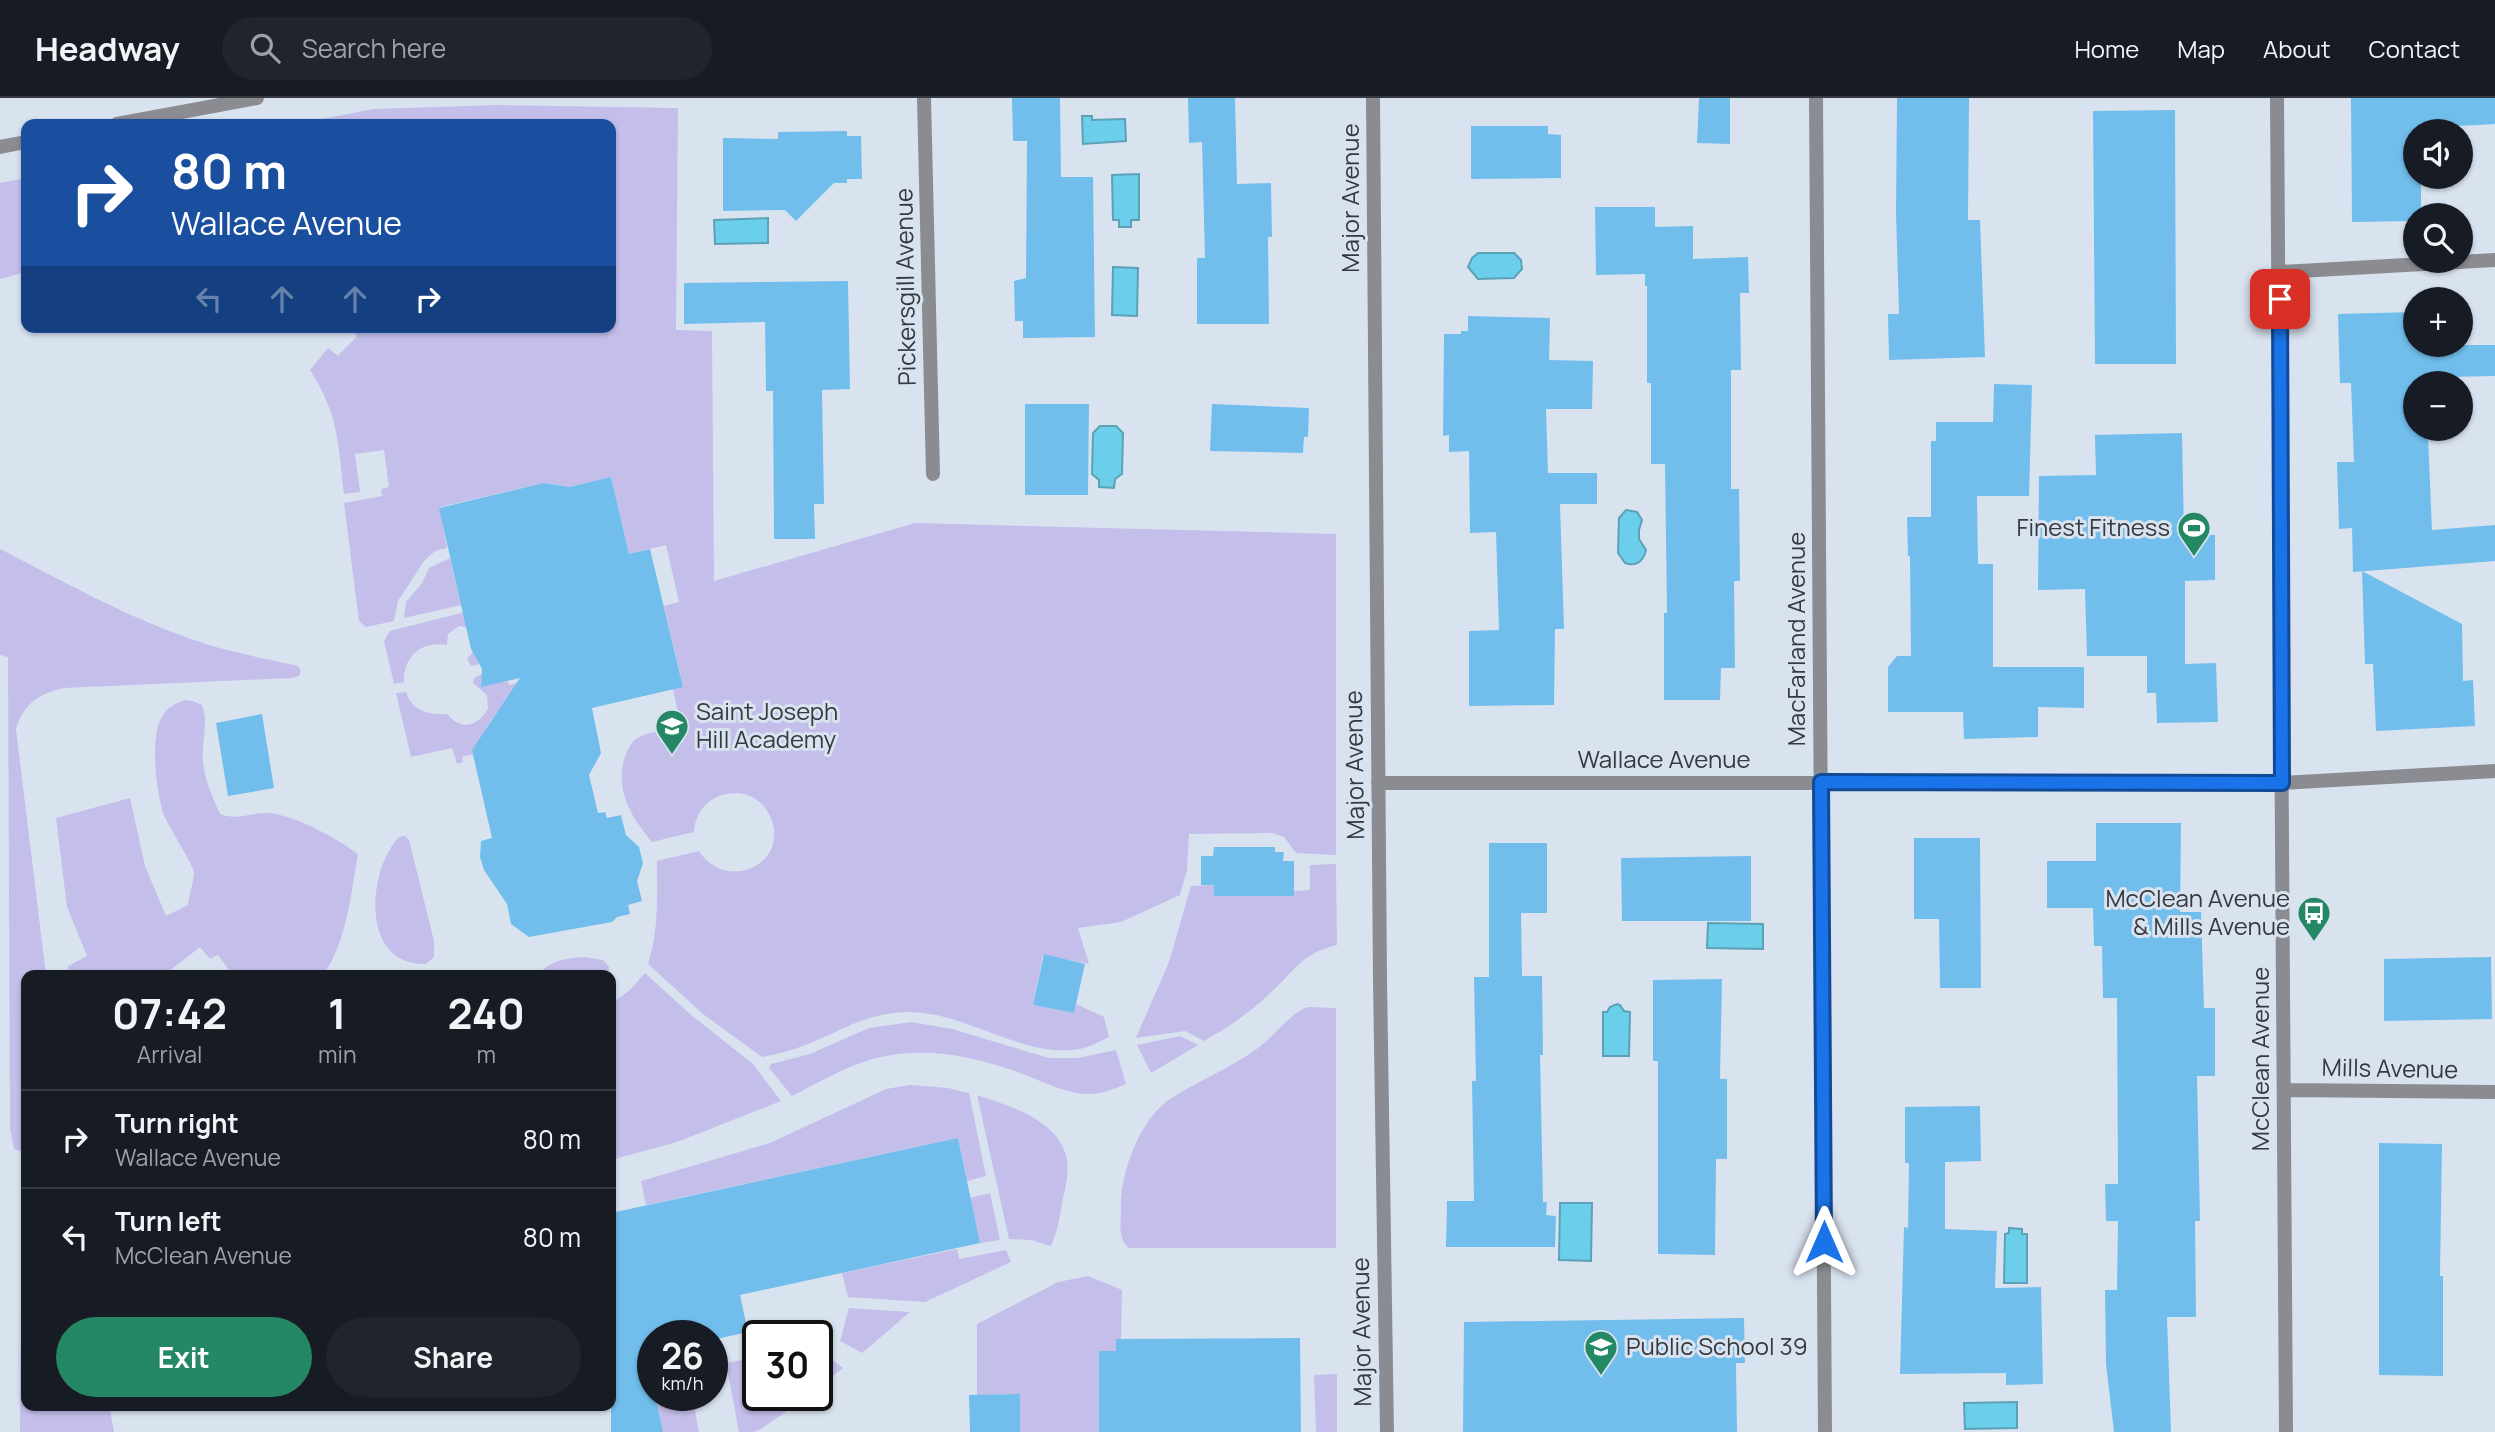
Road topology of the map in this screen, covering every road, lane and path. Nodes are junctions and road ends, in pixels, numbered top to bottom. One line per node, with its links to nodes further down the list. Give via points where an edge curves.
1 (257, 98): 6 (street)
2 (924, 98): 11 (street, Pickersgill Avenue)
3 (1373, 98): 14 (street, Major Avenue)
4 (1816, 98): 13 (street, MacFarland Avenue)
5 (2277, 98): 10 (street, McClean Avenue)
6 (144, 119)
7 (21, 143): 8 (street)
8 (0, 147)
9 (2495, 260): 10 (street)
10 (2280, 272): 15 (street, McClean Avenue)
11 (933, 474)
12 (2495, 771): 15 (street, Wallace Avenue)
13 (1821, 782): 14 (street, Wallace Avenue); 15 (street, Wallace Avenue); 19 (street, MacFarland Avenue)
14 (1378, 783): 18 (street, Major Avenue)
15 (2282, 783): 16 (street, McClean Avenue)
16 (2284, 1090): 17 (street, Mills Avenue); 20 (street, McClean Avenue)
17 (2495, 1092)
18 (1387, 1432)
19 (1825, 1432)
20 (2286, 1432)

